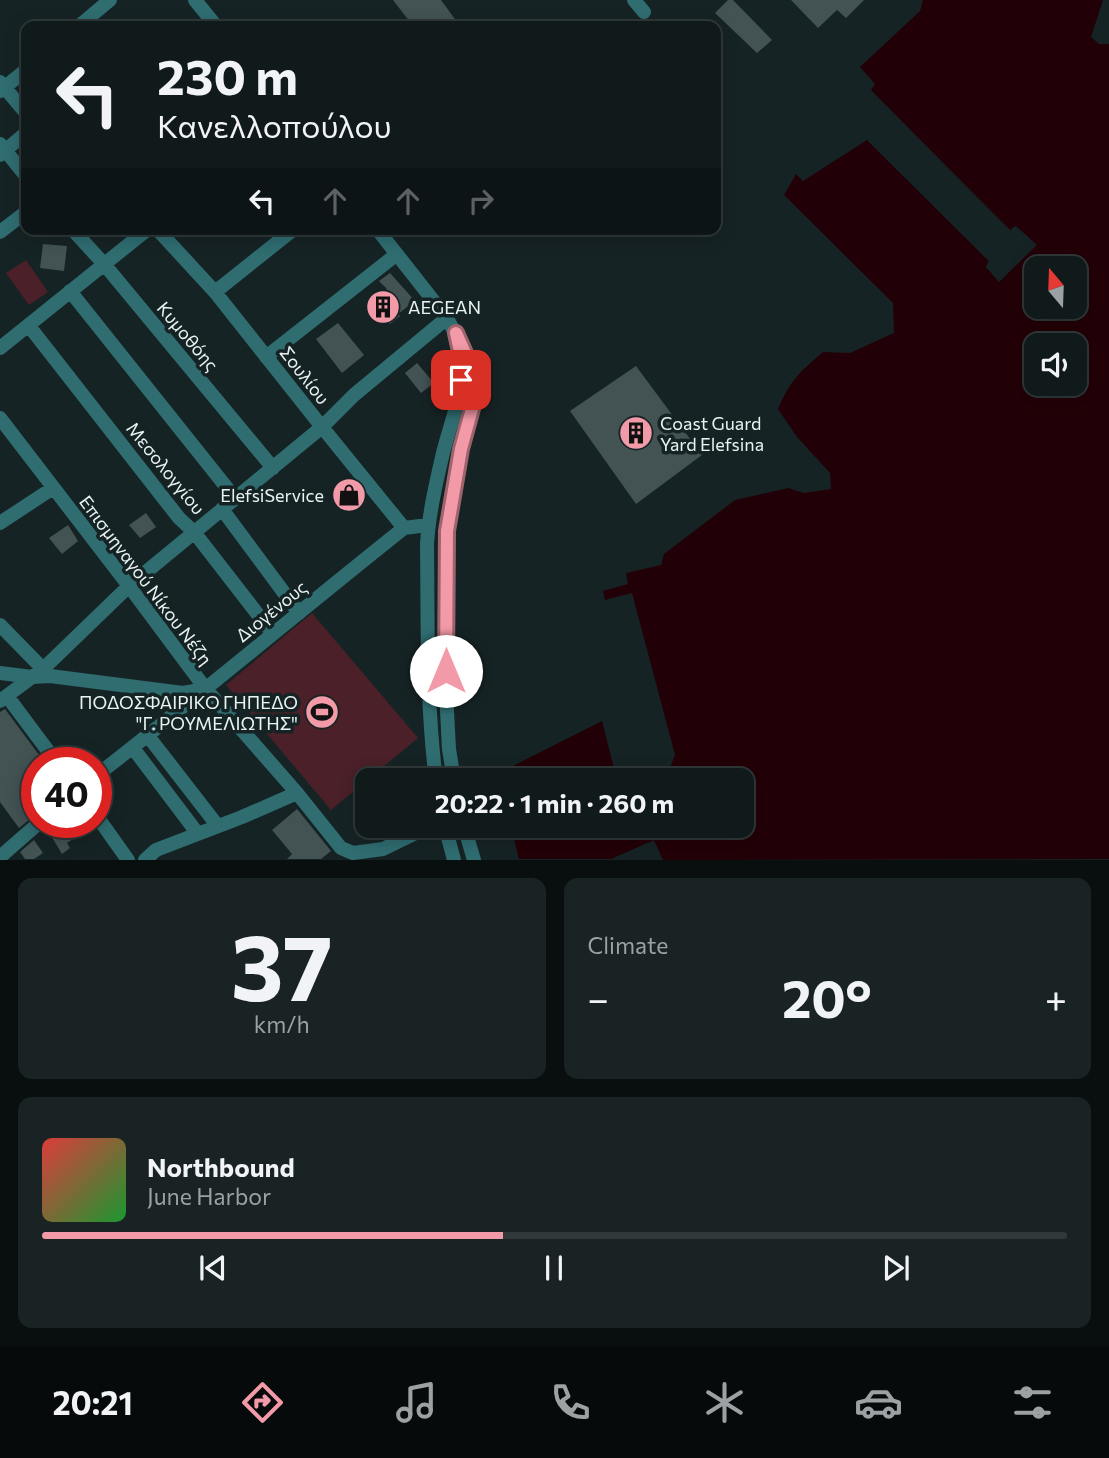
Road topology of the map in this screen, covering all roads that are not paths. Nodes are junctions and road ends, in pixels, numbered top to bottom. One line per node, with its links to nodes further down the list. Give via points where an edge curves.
1 (110, 0): 5 (street)
2 (195, 0): 6 (street)
3 (634, 0): 4 (street)
4 (644, 12)
5 (85, 21)
6 (212, 21)
7 (21, 74): 8 (street)
8 (2, 87): 9 (street)
9 (21, 108)
10 (21, 137): 11 (street)
11 (2, 150): 12 (street)
12 (21, 171)
13 (21, 216): 14 (street)
14 (0, 232)
15 (77, 235): 21 (street, Κυμοθόης)
16 (140, 235): 21 (street)
17 (163, 235): 23 (street, Σουλίου)
18 (286, 235): 23 (street)
19 (382, 235): 20 (street)
20 (397, 254): 24 (street); 28 (street)
21 (103, 264): 22 (street); 31 (street, Κυμοθόης)
22 (70, 291): 25 (street); 33 (street)
23 (215, 292): 28 (street, Σουλίου)
24 (447, 318): 26 (street); 30 (street)
25 (29, 326): 27 (street); 38 (street, Μεσολογγίου)
26 (456, 333): 36 (street, via 461,380); 52 (street, via 472,369 476,394 447,531 446,691)
27 (0, 348)
28 (266, 356): 30 (street, Σουλίου)
29 (0, 418): 32 (street, Επισμηναγού Νίκου Νέζη)
30 (322, 427): 31 (street); 37 (street, Σουλίου)
31 (273, 468): 33 (street)
32 (53, 488): 35 (street); 39 (street, Επισμηναγού Νίκου Νέζη)
33 (235, 498): 34 (street)
34 (222, 509): 38 (street); 40 (street)
35 (0, 523)
36 (428, 525): 37 (street); 51 (street)
37 (404, 527): 40 (street, Διογένους)
38 (194, 532): 39 (street); 42 (street, Μεσολογγίου)
39 (129, 586): 44 (street); 45 (street, Επισμηναγού Νίκου Νέζη)
40 (299, 613): 42 (street, Διογένους)
41 (0, 625): 44 (street)
42 (273, 634): 45 (street, Διογένους)
43 (0, 673): 44 (street)
44 (38, 673): 45 (street, via 183,694); 46 (street)
45 (205, 688): 47 (street, Διογένους); 53 (street, Επισμηναγού Νίκου Νέζη)
46 (3, 698): 48 (street)
47 (148, 736): 49 (street, Διογένους); 54 (street)
48 (44, 747)
49 (133, 748): 50 (street, Διογένους); 55 (street)
50 (112, 764)
51 (434, 768)
52 (452, 768)
53 (296, 793): 54 (street); 58 (street, Επισμηναγού Νίκου Νέζη, via 341,848 353,853 383,849)
54 (217, 825): 55 (street)
55 (198, 834): 63 (street)
56 (112, 837): 62 (street)
57 (22, 838): 61 (street)
58 (405, 838)
59 (448, 838): 64 (street)
60 (468, 838): 65 (street)
61 (0, 857)
62 (128, 859)
63 (145, 859)
64 (454, 859)
65 (474, 859)

